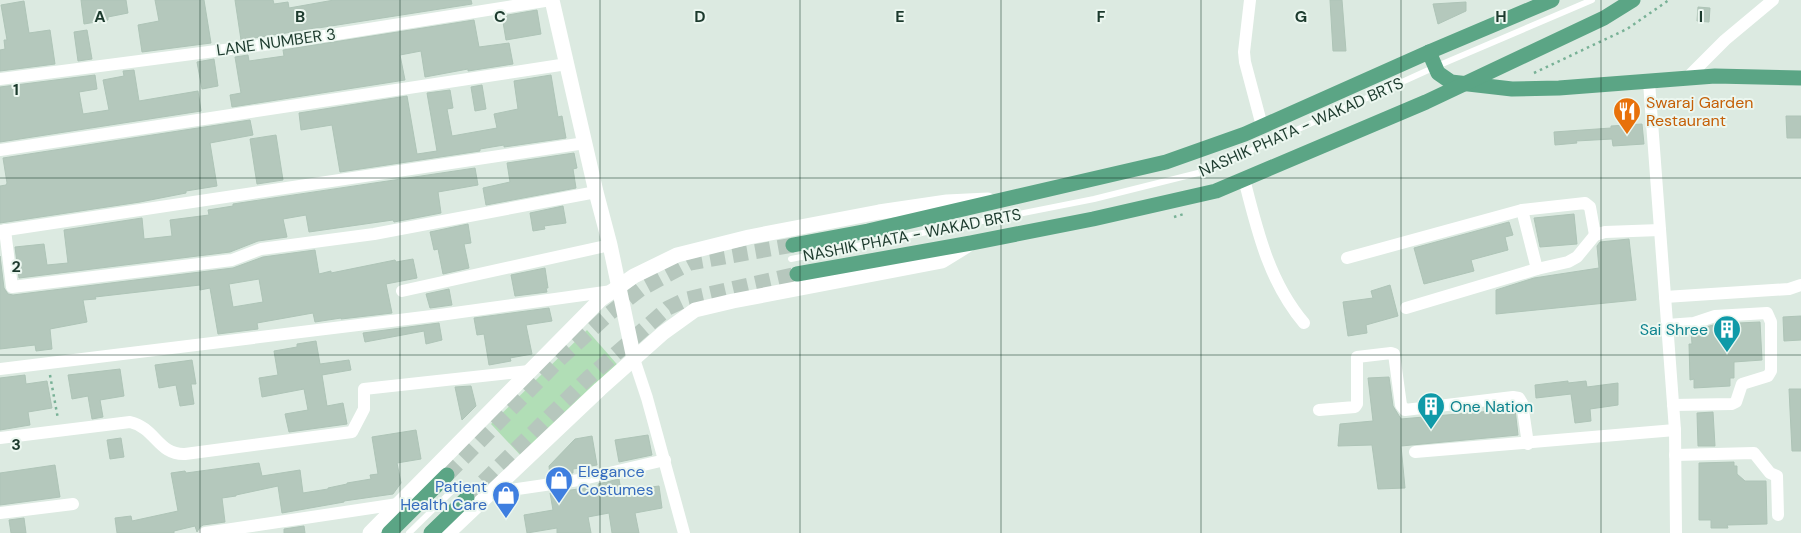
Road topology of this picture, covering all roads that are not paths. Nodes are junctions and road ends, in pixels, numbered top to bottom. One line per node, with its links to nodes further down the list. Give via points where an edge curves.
1 (552, 0): 8 (main road); 11 (street, LANE NUMBER 3, via 293,41)
2 (1250, 0): 15 (street, via 1244,62)
3 (1552, 0): 7 (main road)
4 (1592, 0): 9 (lane, NASHIK PHATA - WAKAD BRTS)
5 (1633, 0): 14 (main road, via 1604,18)
6 (1773, 0): 12 (street, via 1725,40)
7 (1429, 52): 9 (main road); 15 (main road)
8 (567, 64): 16 (main road); 17 (street)
9 (1435, 68): 14 (main road, via 1444,78); 27 (lane, NASHIK PHATA - WAKAD BRTS, via 1206,171 1094,199)
10 (1801, 78): 12 (main road, via 1715,76)
11 (0, 79)
12 (1686, 79): 13 (main road)
13 (1649, 82): 14 (main road, via 1512,89); 23 (street)
14 (1462, 84): 18 (main road)
15 (1262, 126): 20 (main road, via 1166,162)
16 (585, 143): 19 (main road); 22 (street)
17 (0, 150)
18 (1244, 179): 25 (main road, via 1216,191); 36 (street, via 1266,257 1282,293)
19 (596, 192): 22 (street, via 374,234 260,249 232,260 12,287); 26 (main road)
20 (1000, 200): 27 (main road); 32 (main road, via 929,204 748,237 676,255)
21 (1522, 210): 24 (street, via 1585,203 1590,207); 28 (street); 29 (street)
22 (2, 230)
23 (1660, 230): 24 (street); 34 (street)
24 (1595, 235): 29 (street, via 1577,257 1558,265)
25 (971, 243): 30 (main road); 38 (main road, via 942,261 695,310)
26 (610, 245): 32 (main road); 33 (street)
27 (792, 252)
28 (1347, 258)
29 (1537, 268): 35 (street)
30 (797, 274)
31 (1801, 285): 34 (street, via 1789,289)
32 (615, 289): 38 (main road); 39 (street, via 440,315); 40 (main road)
33 (402, 291)
34 (1665, 297): 37 (street)
35 (1406, 308)
36 (1304, 323)
37 (1667, 325): 41 (street); 41 (street, via 1694,323 1715,316 1767,313 1771,322 1771,371 1768,376 1742,384 1736,402 1732,404)
38 (634, 359): 48 (street); 50 (main road)
39 (0, 368)
40 (529, 371): 44 (street, via 364,389 364,410 352,432 185,454 169,452 145,428 130,422); 53 (main road)
41 (1673, 405): 43 (street)
42 (1319, 410): 45 (street, via 1357,404 1357,357 1394,354 1401,405 1405,410 1519,398)
43 (1675, 430): 45 (street); 47 (street)
44 (0, 438)
45 (1528, 444): 46 (street)
46 (1415, 452)
47 (1675, 455): 55 (street, via 1754,453 1770,473 1777,476); 63 (street)
48 (665, 460): 50 (street, via 579,480); 62 (street)
49 (452, 481): 58 (main road); 59 (lane)
50 (490, 493): 61 (main road)
51 (467, 498): 60 (main road)
52 (73, 504): 54 (street)
53 (398, 504): 56 (street); 57 (main road)
54 (0, 513)
55 (1778, 515)
56 (205, 533)
57 (370, 533)
58 (389, 533)
59 (409, 533)
60 (431, 533)
61 (448, 533)
62 (684, 533)
63 (1676, 533)

